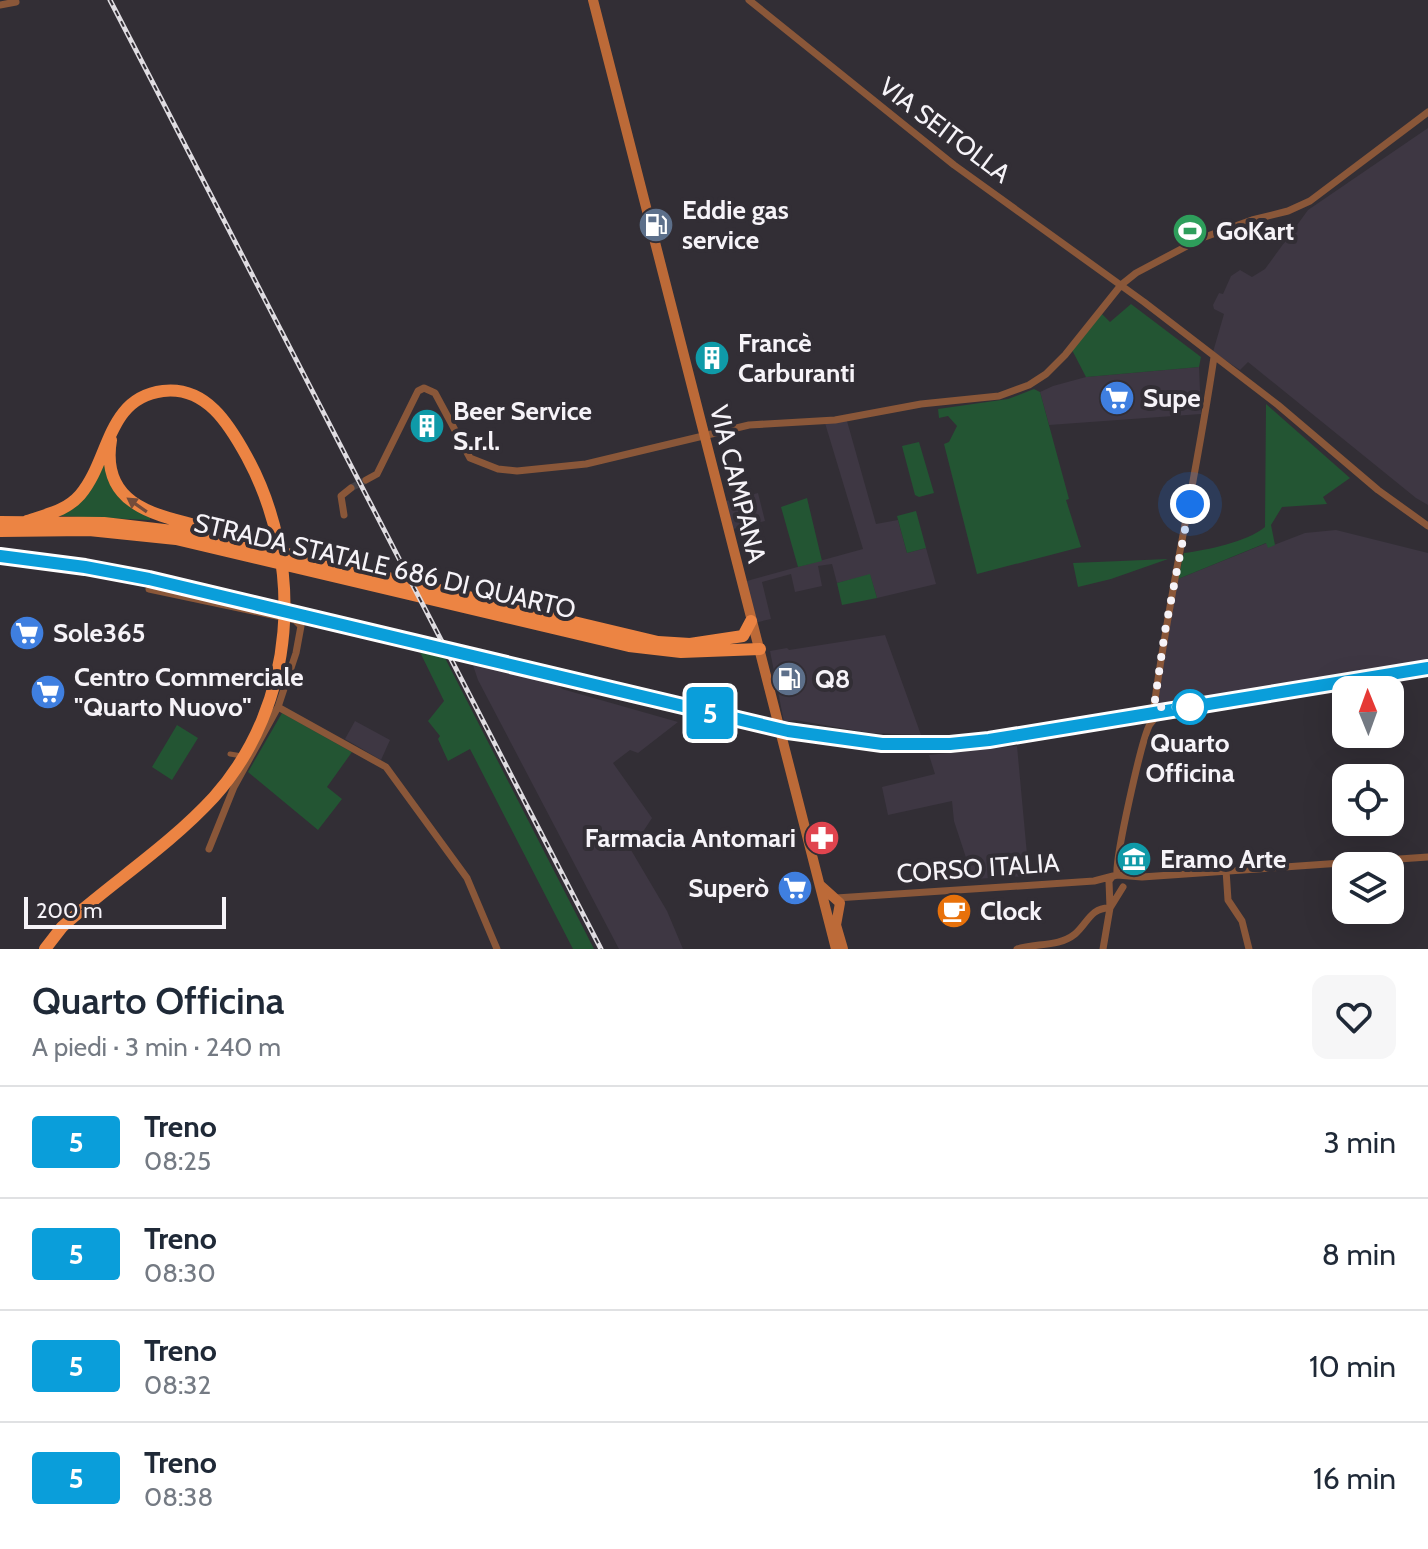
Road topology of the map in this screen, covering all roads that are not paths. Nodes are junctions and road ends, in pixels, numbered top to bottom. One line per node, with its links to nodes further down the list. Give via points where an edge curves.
1 (593, 0): 9 (main road, VIA CAMPANA)
2 (749, 0): 6 (street, VIA SEITOLLA, via 954,165)
3 (16, 2): 4 (street)
4 (0, 5)
5 (1428, 112): 6 (street, via 1310,201 1202,238 1149,264)
6 (1121, 285): 7 (street, VIA SEITOLLA); 9 (street, via 1046,374 1010,392)
7 (1214, 357): 15 (street, VIA SEITOLLA); 23 (street)
8 (113, 430): 13 (highway, via 80,495 63,509); 17 (highway, one-way to 8, via 152,514 127,498 111,467); 38 (highway, via 137,400 163,391 184,392 222,416 270,511 284,571 284,625 274,688 234,771 193,817 62,927)
9 (703, 435): 10 (street, via 586,464 507,471 470,458 435,393 424,388 377,474); 19 (main road, VIA CAMPANA)
10 (366, 480)
11 (351, 488): 12 (street, via 341,496)
12 (344, 515)
13 (27, 521): 14 (highway, STRADA STATALE 686 DI QUARTO); 17 (highway, STRADA STATALE 686 DI QUARTO, via 125,524)
14 (0, 522)
15 (1428, 526)
16 (0, 531): 21 (highway, STRADA STATALE 686 DI QUARTO, via 89,530 162,537 629,646 681,652)
17 (236, 540): 20 (highway, STRADA STATALE 686 DI QUARTO, via 644,640 690,644)
18 (149, 589): 22 (street, via 299,622 299,642)
19 (751, 621): 20 (highway); 21 (main road, VIA CAMPANA)
20 (743, 636): 21 (highway)
21 (758, 645): 32 (main road, VIA CAMPANA)
22 (278, 707): 26 (street); 39 (street, via 386,767 467,878)
23 (1154, 707)
24 (1156, 716): 31 (street, via 1150,723)
25 (230, 754): 26 (street)
26 (251, 757): 27 (street)
27 (209, 849)
28 (1428, 857): 29 (street, CORSO ITALIA)
29 (1226, 870): 30 (street, CORSO ITALIA); 44 (street, via 1228,900 1242,921)
30 (1141, 877): 31 (street, CORSO ITALIA); 33 (street, CORSO ITALIA)
31 (1113, 880): 33 (street, via 1124,882); 33 (street, via 1115,891); 34 (street, CORSO ITALIA, via 862,896); 36 (street)
32 (820, 885): 34 (main road); 35 (main road, VIA CAMPANA)
33 (1123, 888): 36 (street)
34 (837, 903): 35 (main road, via 826,898); 41 (main road)
35 (824, 907): 40 (main road, VIA CAMPANA)
36 (1110, 908): 37 (street, via 1090,915 1065,940); 43 (street)
37 (1037, 946): 42 (street)
38 (45, 949)
39 (497, 949)
40 (836, 949)
41 (843, 949)
42 (1017, 949)
43 (1103, 949)
44 (1249, 949)

